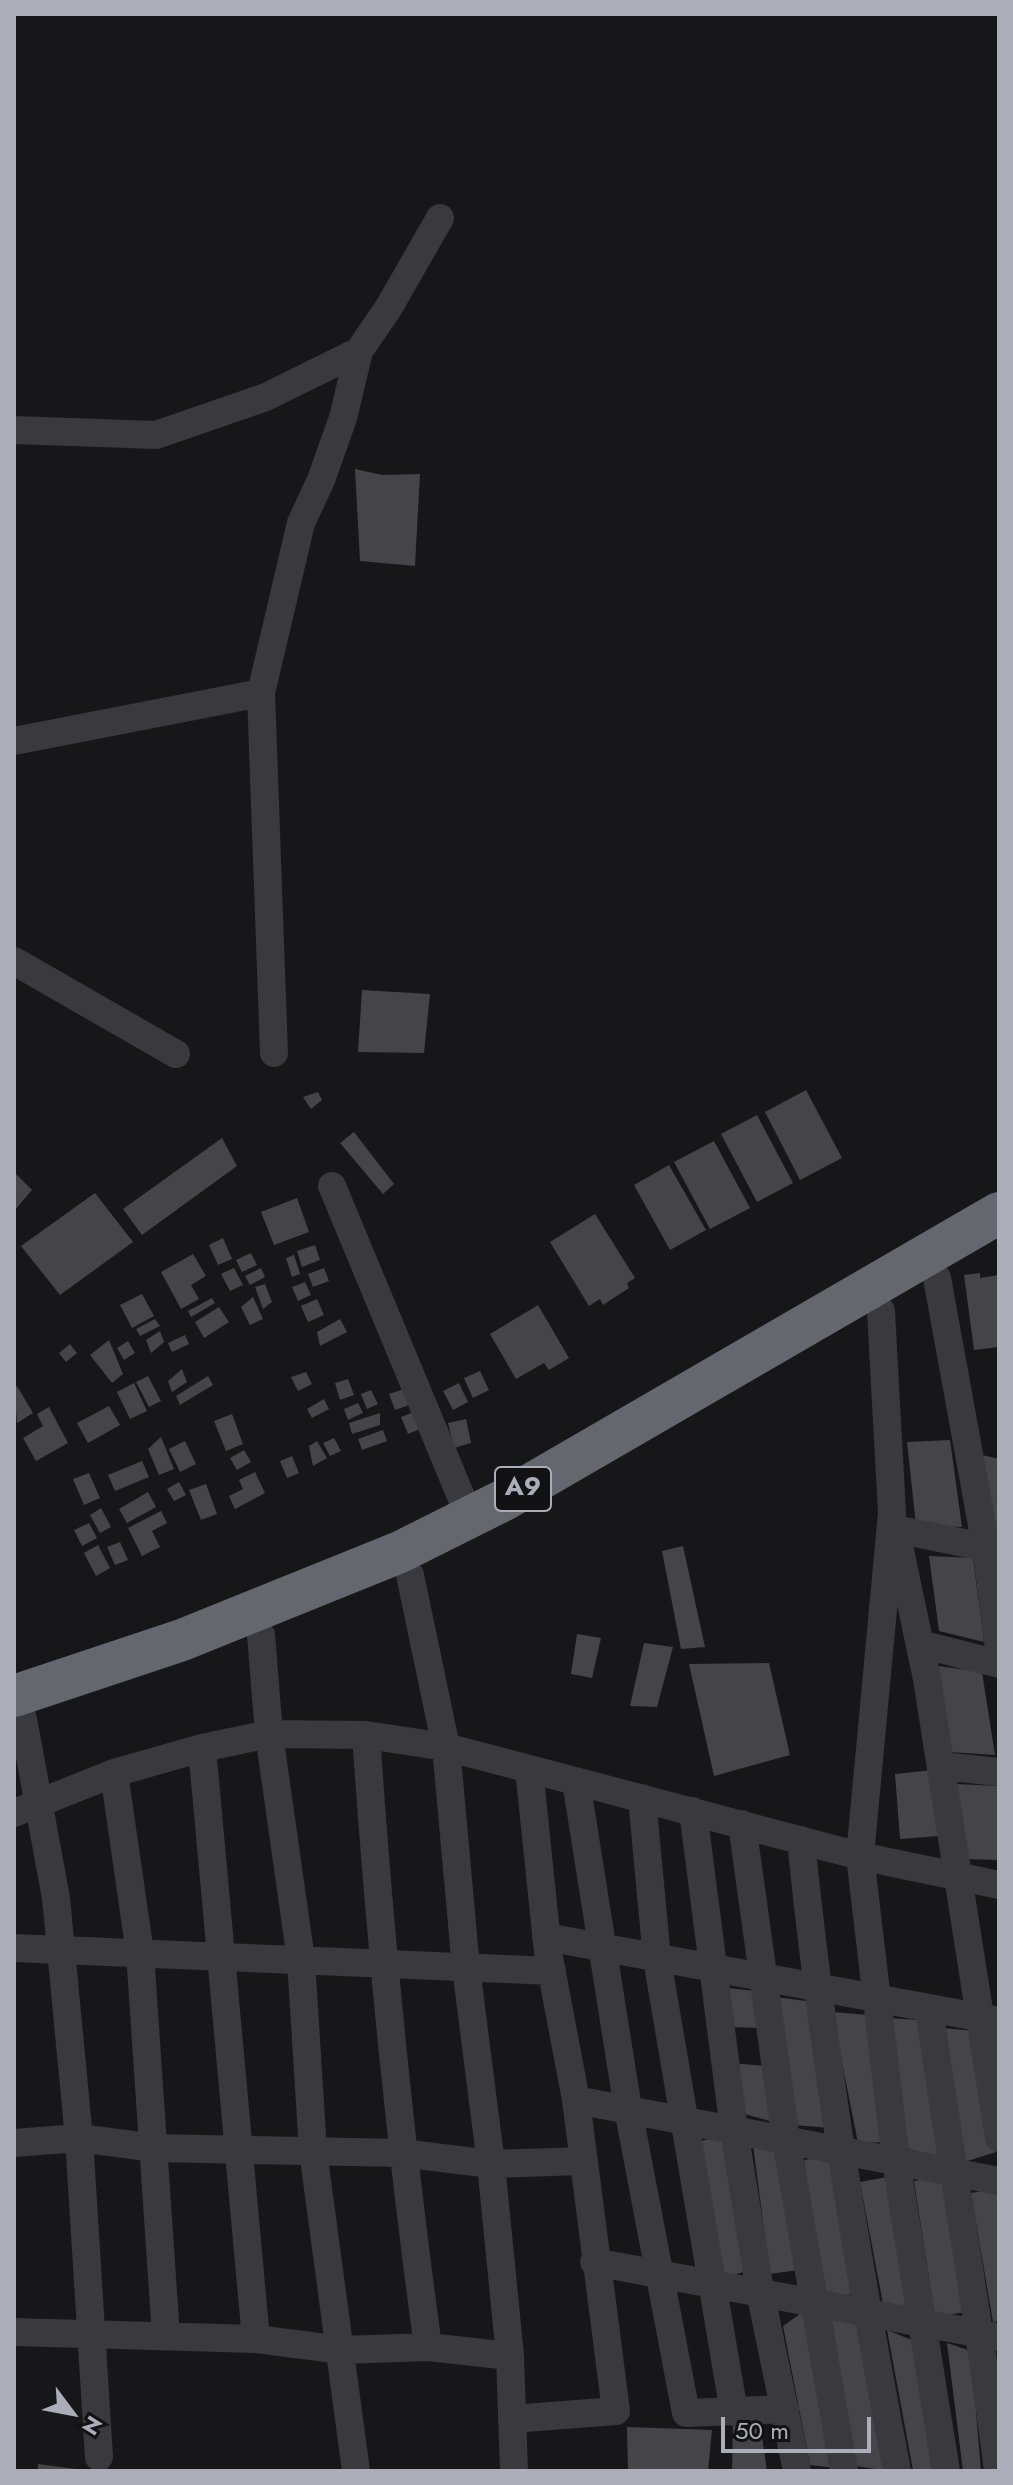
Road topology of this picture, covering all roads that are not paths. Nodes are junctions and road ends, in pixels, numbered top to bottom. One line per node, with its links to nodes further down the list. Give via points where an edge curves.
1 (440, 218): 2 (street)
2 (359, 351): 3 (street, via 266,397 156,435); 4 (street, via 343,418 301,523)
3 (14, 430)
4 (261, 693): 5 (street); 7 (street)
5 (14, 741)
6 (14, 961): 8 (street)
7 (274, 1053)
8 (176, 1054)
9 (332, 1186): 14 (street)
10 (999, 1213): 14 (highway, A9)
11 (999, 1242): 12 (highway, A9)
12 (937, 1278): 13 (highway, A9); 16 (street)
13 (881, 1311): 15 (street); 17 (highway, A9, via 516,1522)
14 (470, 1518): 22 (highway, A9)
15 (894, 1521): 16 (street); 19 (street); 37 (street)
16 (993, 1548): 20 (street)
17 (410, 1575): 18 (highway, A9); 25 (street)
18 (261, 1635): 22 (highway, A9, via 191,1664); 23 (street)
19 (920, 1644): 21 (street); 27 (street)
20 (999, 1649)
21 (999, 1664)
22 (17, 1712): 33 (street)
23 (269, 1734): 24 (street); 26 (street); 47 (street)
24 (366, 1735): 25 (street); 48 (street)
25 (446, 1747): 28 (street); 49 (street)
26 (202, 1748): 30 (street); 45 (street)
27 (941, 1766): 29 (street); 38 (street)
28 (529, 1769): 31 (street); 40 (street)
29 (999, 1772)
30 (114, 1773): 33 (street); 44 (street)
31 (576, 1781): 32 (street); 42 (street)
32 (642, 1798): 34 (street); 46 (street)
33 (27, 1808): 43 (street)
34 (693, 1811): 35 (street); 50 (street)
35 (742, 1824): 36 (street); 52 (street)
36 (801, 1840): 37 (street); 53 (street)
37 (860, 1856): 38 (street); 54 (street)
38 (957, 1874): 39 (street); 56 (street)
39 (999, 1885)
40 (546, 1937): 42 (street); 51 (street)
41 (14, 1948): 43 (street)
42 (603, 1949): 46 (street); 58 (street)
43 (61, 1950): 44 (street); 61 (street)
44 (140, 1953): 45 (street); 65 (street)
45 (221, 1956): 47 (street); 66 (street)
46 (657, 1959): 50 (street); 59 (street)
47 (301, 1960): 48 (street); 67 (street)
48 (381, 1965): 49 (street); 69 (street)
49 (466, 1968): 51 (street); 72 (street)
50 (714, 1969): 52 (street); 60 (street)
51 (552, 1971): 57 (street)
52 (763, 1978): 53 (street); 63 (street)
53 (815, 1987): 54 (street); 68 (street)
54 (875, 1998): 55 (street); 71 (street)
55 (929, 2008): 56 (street); 73 (street)
56 (989, 2019): 62 (street)
57 (576, 2100): 58 (street); 70 (street)
58 (628, 2109): 59 (street); 76 (street)
59 (683, 2120): 60 (street); 77 (street)
60 (734, 2130): 63 (street); 78 (street)
61 (79, 2138): 64 (street); 65 (street); 83 (street)
62 (999, 2138)
63 (786, 2140): 68 (street); 79 (street)
64 (14, 2143)
65 (155, 2148): 66 (street); 85 (street)
66 (239, 2151): 67 (street); 86 (street)
67 (313, 2151): 69 (street); 88 (street)
68 (841, 2151): 71 (street); 80 (street)
69 (401, 2153): 72 (street); 87 (street)
70 (583, 2161): 72 (street); 75 (street)
71 (896, 2161): 73 (street); 81 (street, via 917,2303)
72 (491, 2164): 89 (street)
73 (952, 2172): 74 (street); 84 (street)
74 (999, 2181)
75 (594, 2262): 76 (street); 92 (street, via 616,2411)
76 (660, 2272): 77 (street); 91 (street, via 686,2413)
77 (709, 2281): 78 (street); 91 (street)
78 (760, 2291): 79 (street); 90 (street)
79 (813, 2301): 80 (street); 97 (street)
80 (866, 2311): 81 (street); 98 (street)
81 (925, 2322): 84 (street); 99 (street)
82 (14, 2332): 83 (street)
83 (92, 2333): 85 (street); 93 (street)
84 (990, 2335): 100 (street)
85 (166, 2336): 86 (street)
86 (256, 2339): 88 (street)
87 (428, 2347): 88 (street); 89 (street)
88 (342, 2350): 94 (street)
89 (510, 2356): 92 (street)
90 (785, 2409): 91 (street); 96 (street)
91 (734, 2412)
92 (512, 2419): 95 (street)
93 (99, 2457)
94 (356, 2471)
95 (514, 2471)
96 (797, 2471)
97 (844, 2471)
98 (897, 2471)
99 (946, 2471)
100 (998, 2471)

